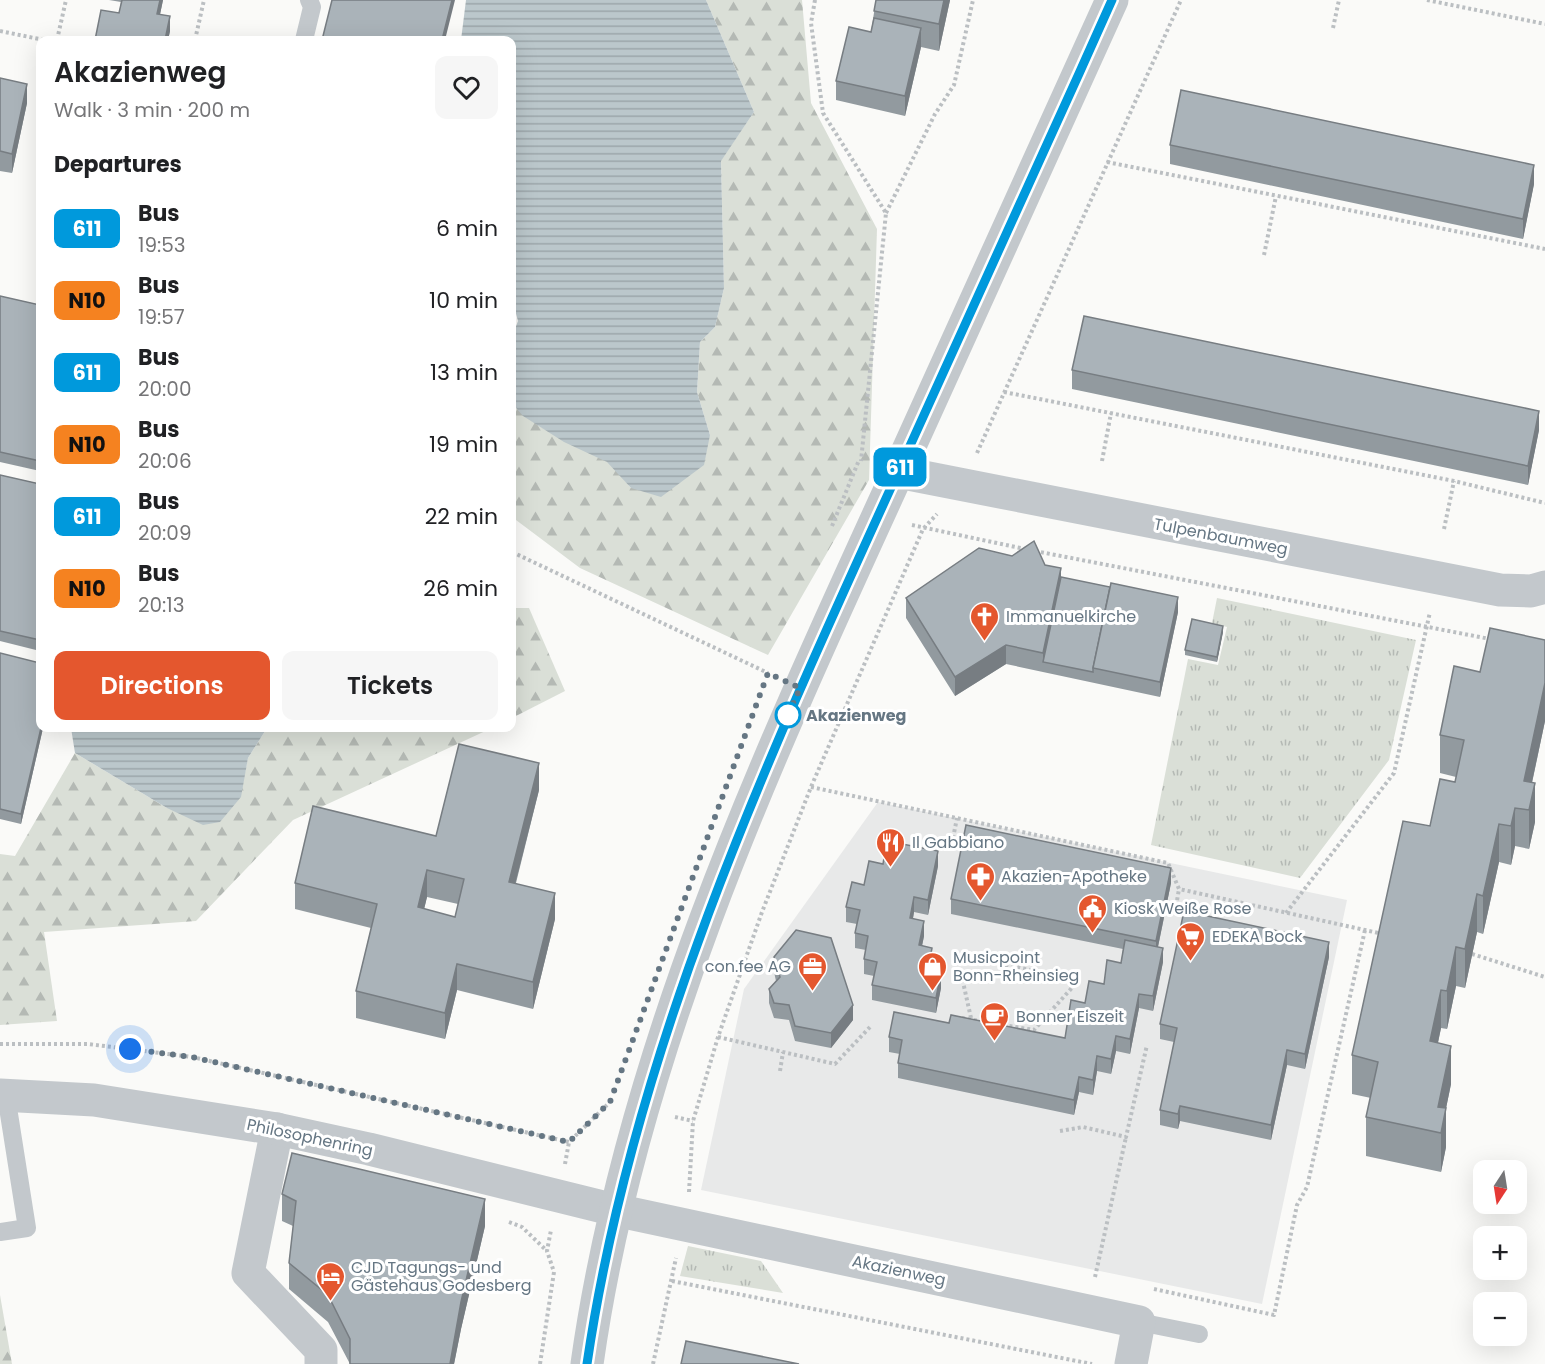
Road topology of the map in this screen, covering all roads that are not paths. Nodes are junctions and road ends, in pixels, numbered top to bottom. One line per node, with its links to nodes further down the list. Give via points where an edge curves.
1 (309, 0): 3 (lane, via 312,7)
2 (1112, 0): 4 (street)
3 (305, 36)
4 (898, 472): 5 (street, Tulpenbaumweg, via 1436,578 1516,592); 8 (street, via 800,688 721,884 660,1051)
5 (1545, 587)
6 (3, 1095): 7 (street, Philosophenring, via 94,1100); 9 (lane, via 27,1228)
7 (277, 1130): 8 (street, Philosophenring); 12 (street, via 248,1273 321,1350)
8 (615, 1210): 10 (street, Akazienweg); 13 (street)
9 (0, 1232)
10 (1139, 1322): 11 (lane); 14 (street)
11 (1199, 1334)
12 (321, 1364)
13 (587, 1364)
14 (1131, 1364)

